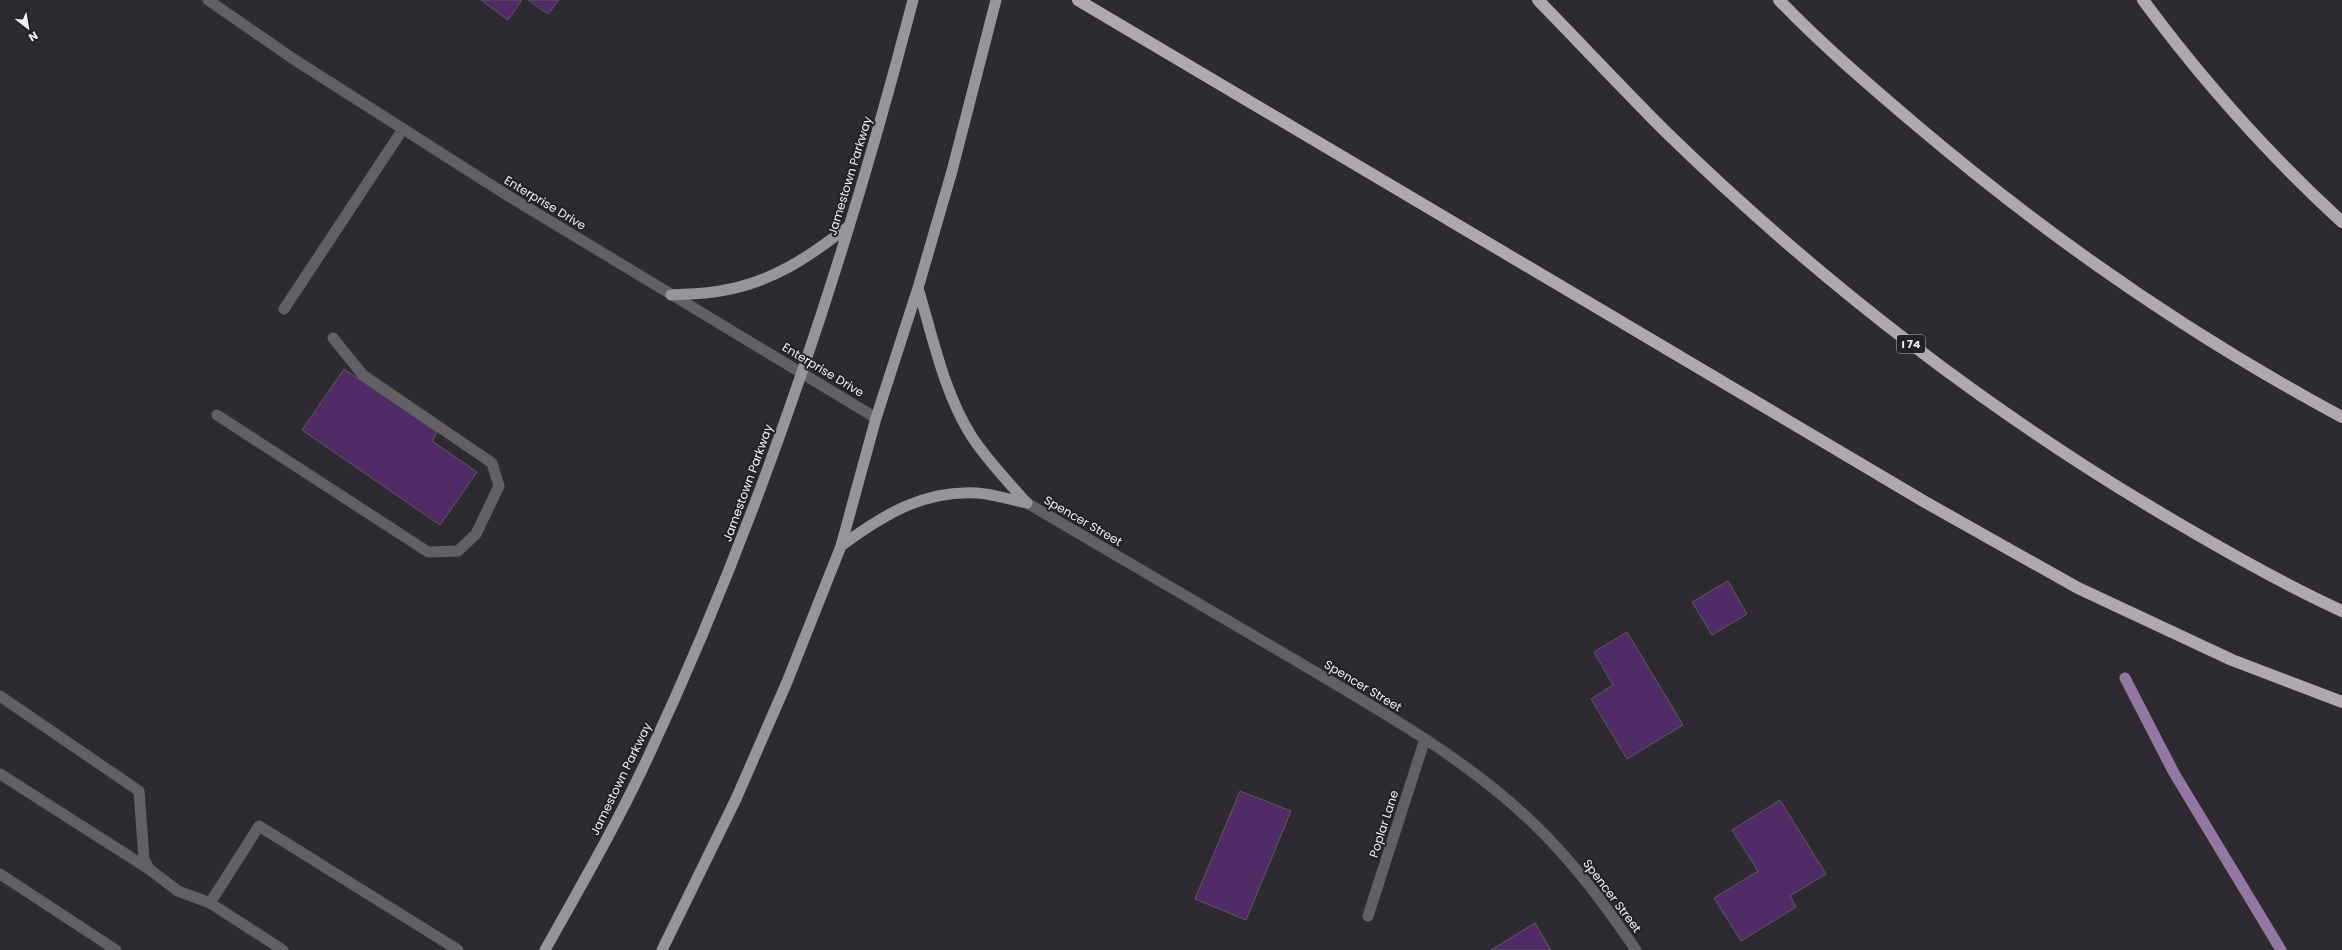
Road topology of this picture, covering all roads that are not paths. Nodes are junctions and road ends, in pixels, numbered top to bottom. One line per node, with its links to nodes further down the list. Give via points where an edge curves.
1 (208, 0): 8 (street, Enterprise Drive, via 295,60)
2 (913, 0): 10 (main road, Jamestown Parkway, via 887,100)
3 (996, 0): 11 (main road, via 952,171)
4 (1078, 0): 23 (highway, via 1925,502 2078,588 2232,660)
5 (1538, 0): 21 (highway, I 74, via 1667,132 1763,221 1867,310 1974,392 2086,468 2202,538)
6 (1779, 0): 17 (highway, via 1878,92 1971,171 2076,252 2180,323 2288,388)
7 (2143, 0): 9 (highway, via 2178,47 2245,125)
8 (403, 129): 12 (street, Enterprise Drive); 13 (street)
9 (2342, 222)
10 (849, 226): 12 (main road, via 809,257 750,285 719,292); 15 (main road, Jamestown Parkway)
11 (918, 288): 18 (main road); 19 (main road, via 945,380 958,410 972,437 989,460)
12 (671, 295): 15 (street, Enterprise Drive)
13 (284, 310)
14 (333, 338): 16 (street, via 363,375 492,463 499,486 476,534 458,551 428,552)
15 (801, 372): 18 (street, Enterprise Drive); 33 (main road, Jamestown Parkway, via 752,513 698,645 647,758)
16 (217, 415)
17 (2342, 417)
18 (876, 418): 20 (main road)
19 (1027, 503): 20 (main road, via 978,493 951,493 925,498 901,506); 24 (street, Spencer Street)
20 (841, 546): 34 (main road, via 787,682 736,799)
21 (2342, 611)
22 (0, 696): 26 (street, via 139,791 144,859)
23 (2342, 702)
24 (1425, 739): 29 (street, Poplar Lane); 35 (street, Spencer Street, via 1482,780 1532,822 1573,865)
25 (0, 774): 26 (street)
26 (149, 869): 28 (street, via 178,891)
27 (0, 874): 30 (street)
28 (210, 903): 31 (street); 32 (street, via 259,826)
29 (1368, 916)
30 (116, 950)
31 (283, 950)
32 (458, 950)
33 (545, 950)
34 (662, 950)
35 (1636, 950)

